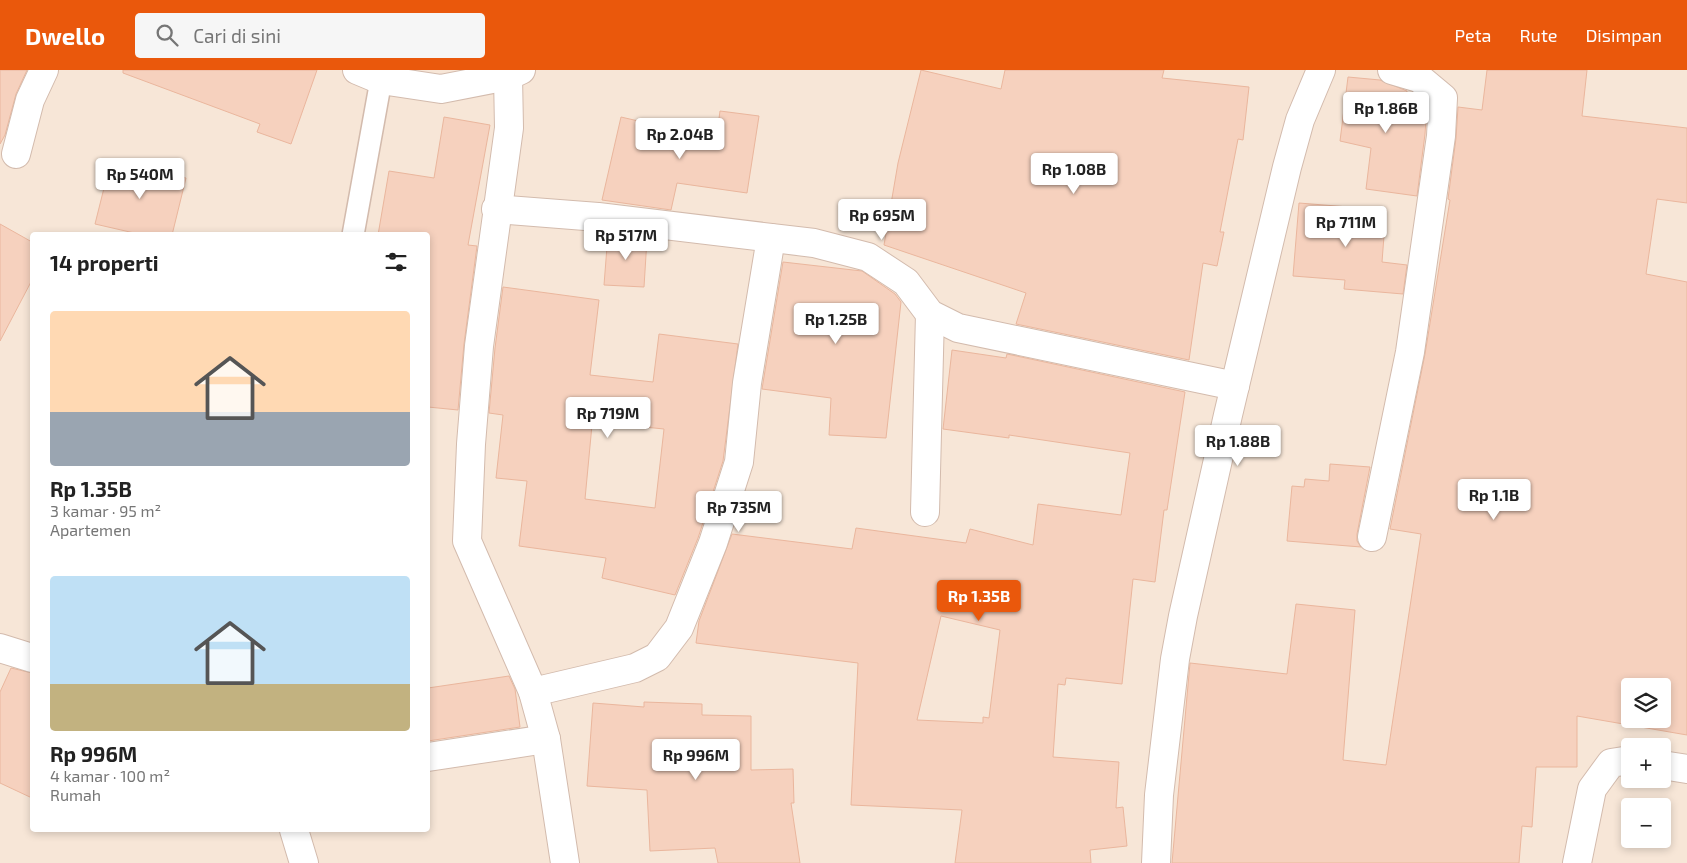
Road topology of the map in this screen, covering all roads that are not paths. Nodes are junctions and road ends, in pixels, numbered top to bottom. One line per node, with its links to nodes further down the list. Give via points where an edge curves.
1 (44, 70): 6 (street, via 30,100)
2 (1321, 70): 11 (street, via 1300,120 1287,167)
3 (1392, 70): 13 (street, via 1419,78 1443,98 1441,136 1410,352)
4 (514, 73): 5 (street, via 441,89); 7 (street)
5 (369, 75): 8 (lane)
6 (16, 154)
7 (496, 209): 9 (street, via 598,217); 16 (street, via 477,365 467,541)
8 (353, 232)
9 (771, 238): 10 (street, via 814,243 868,257 906,282); 16 (street, via 747,383 740,462 713,543 679,628 657,657 635,668)
10 (930, 314): 11 (street, via 958,328); 12 (street)
11 (1235, 386): 25 (street, via 1175,659 1159,795)
12 (924, 512)
13 (1372, 537)
14 (0, 648): 15 (street)
15 (30, 657)
16 (533, 692): 17 (street)
17 (546, 739): 18 (street); 24 (street)
18 (430, 757)
19 (1621, 762): 26 (street, via 1611,764 1592,789)
20 (1671, 767): 21 (street)
21 (1687, 770)
22 (295, 832): 23 (street)
23 (304, 863)
24 (564, 863)
25 (1156, 863)
26 (1576, 863)

